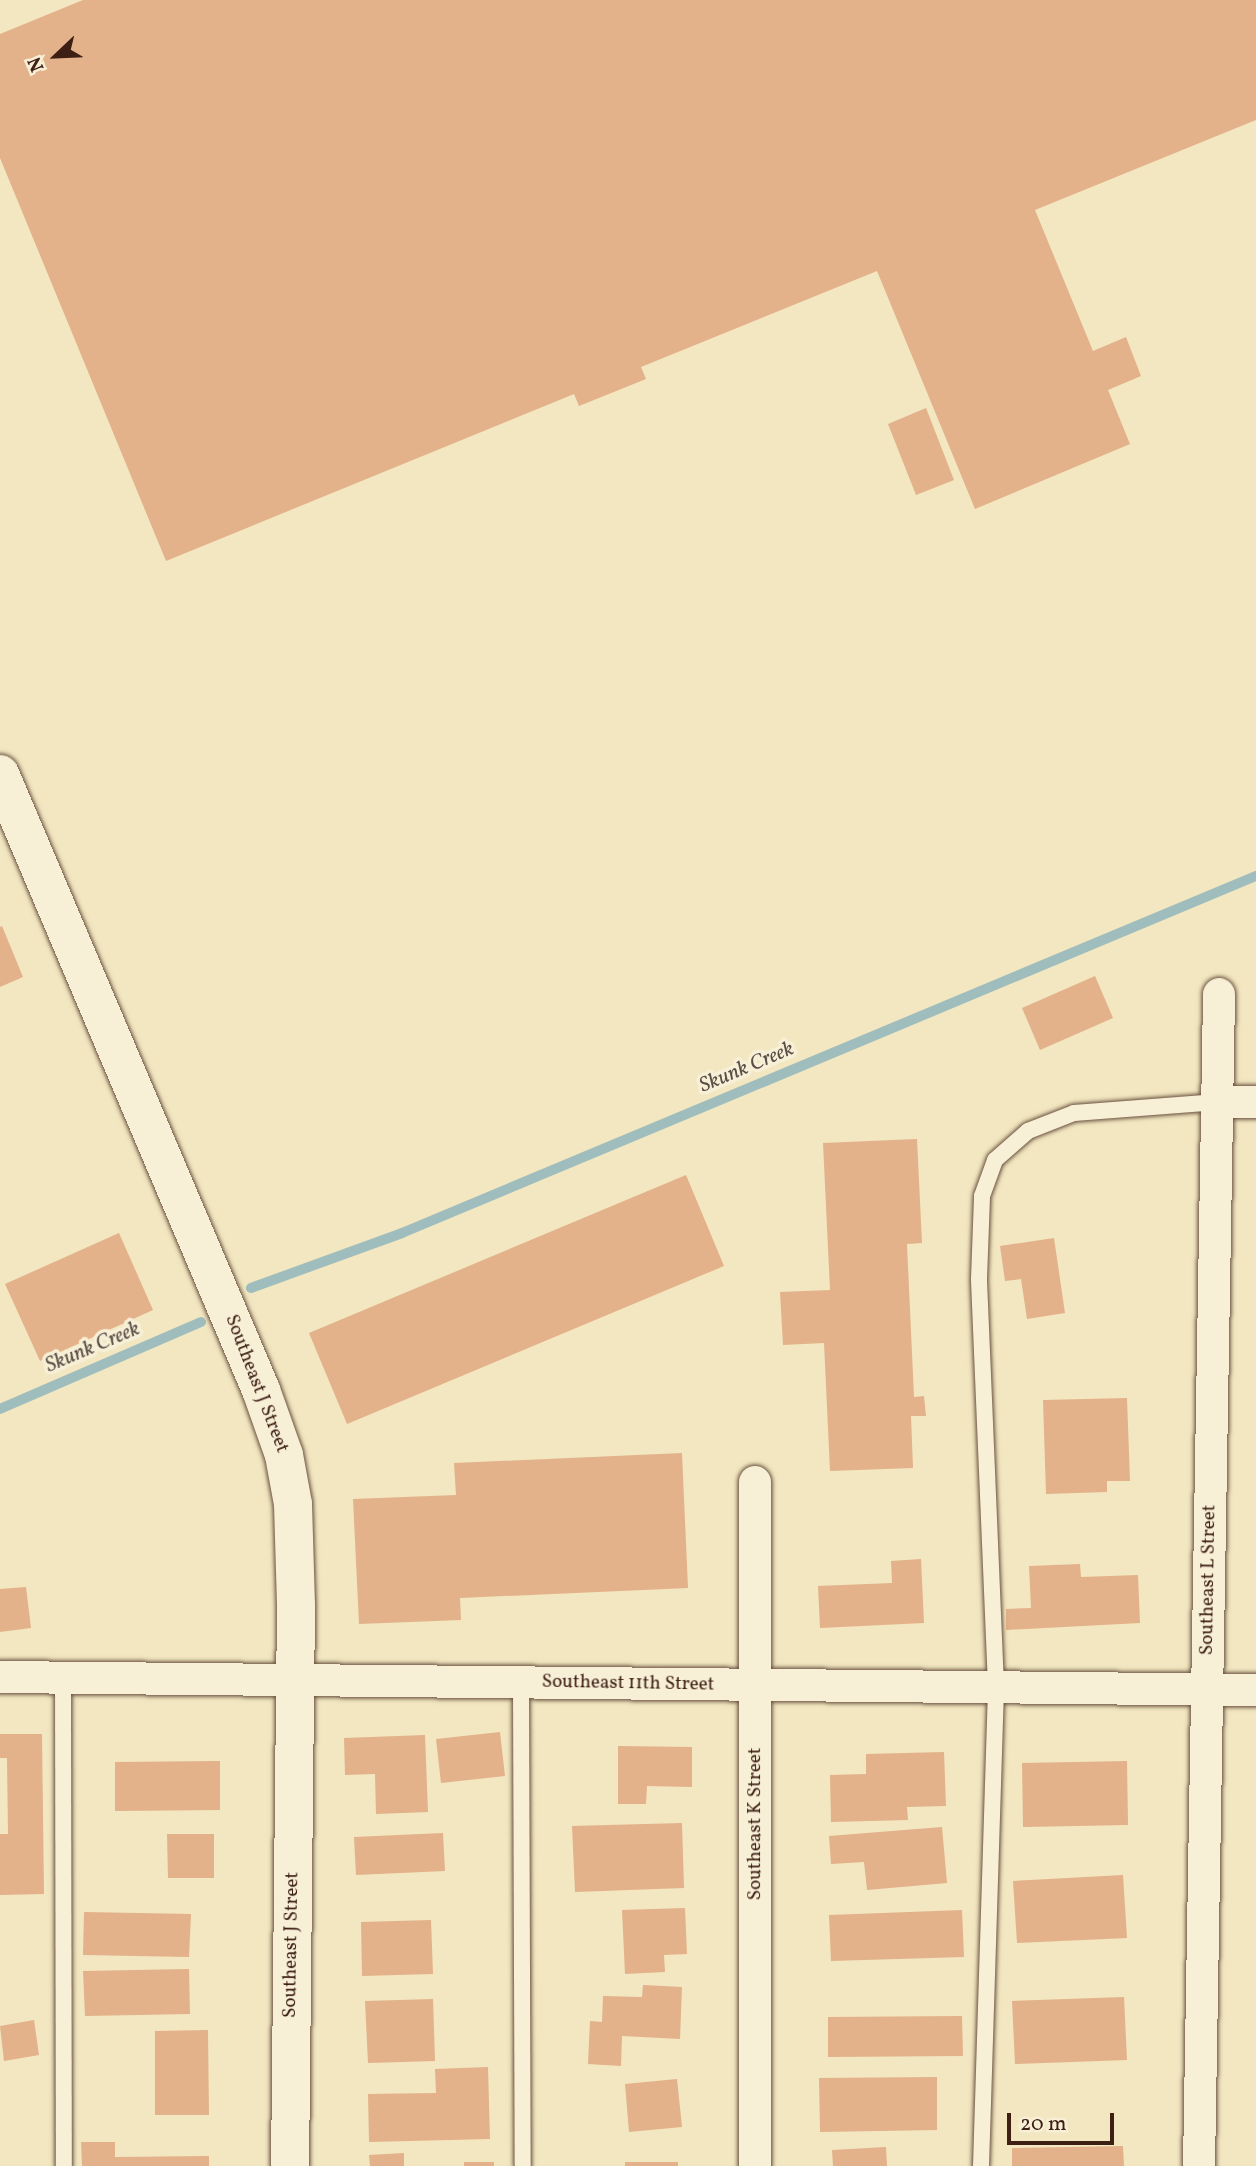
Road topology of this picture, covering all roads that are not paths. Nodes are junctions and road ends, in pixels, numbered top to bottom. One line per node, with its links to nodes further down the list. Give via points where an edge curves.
1 (0, 774): 8 (street, Southeast J Street, via 261,1390 284,1455 293,1504)
2 (1219, 994): 3 (street, Southeast L Street)
3 (1218, 1102): 4 (street); 11 (lane, via 1074,1113 1028,1131 995,1160 982,1196 979,1279); 12 (street, Southeast L Street)
4 (1256, 1102)
5 (755, 1482): 10 (street, Southeast K Street)
6 (0, 1677): 7 (street, Southeast 11th Street)
7 (63, 1677): 8 (street, Southeast 11th Street); 14 (lane)
8 (295, 1682): 9 (street, Southeast 11th Street); 15 (street, Southeast J Street)
9 (521, 1683): 10 (street, Southeast 11th Street); 16 (lane)
10 (756, 1686): 11 (street, Southeast 11th Street); 17 (street, Southeast K Street)
11 (996, 1686): 12 (street, Southeast 11th Street); 18 (lane)
12 (1207, 1690): 13 (street, Southeast 11th Street); 19 (street, Southeast L Street)
13 (1256, 1690)
14 (64, 2166)
15 (290, 2166)
16 (523, 2166)
17 (755, 2166)
18 (981, 2166)
19 (1199, 2166)

